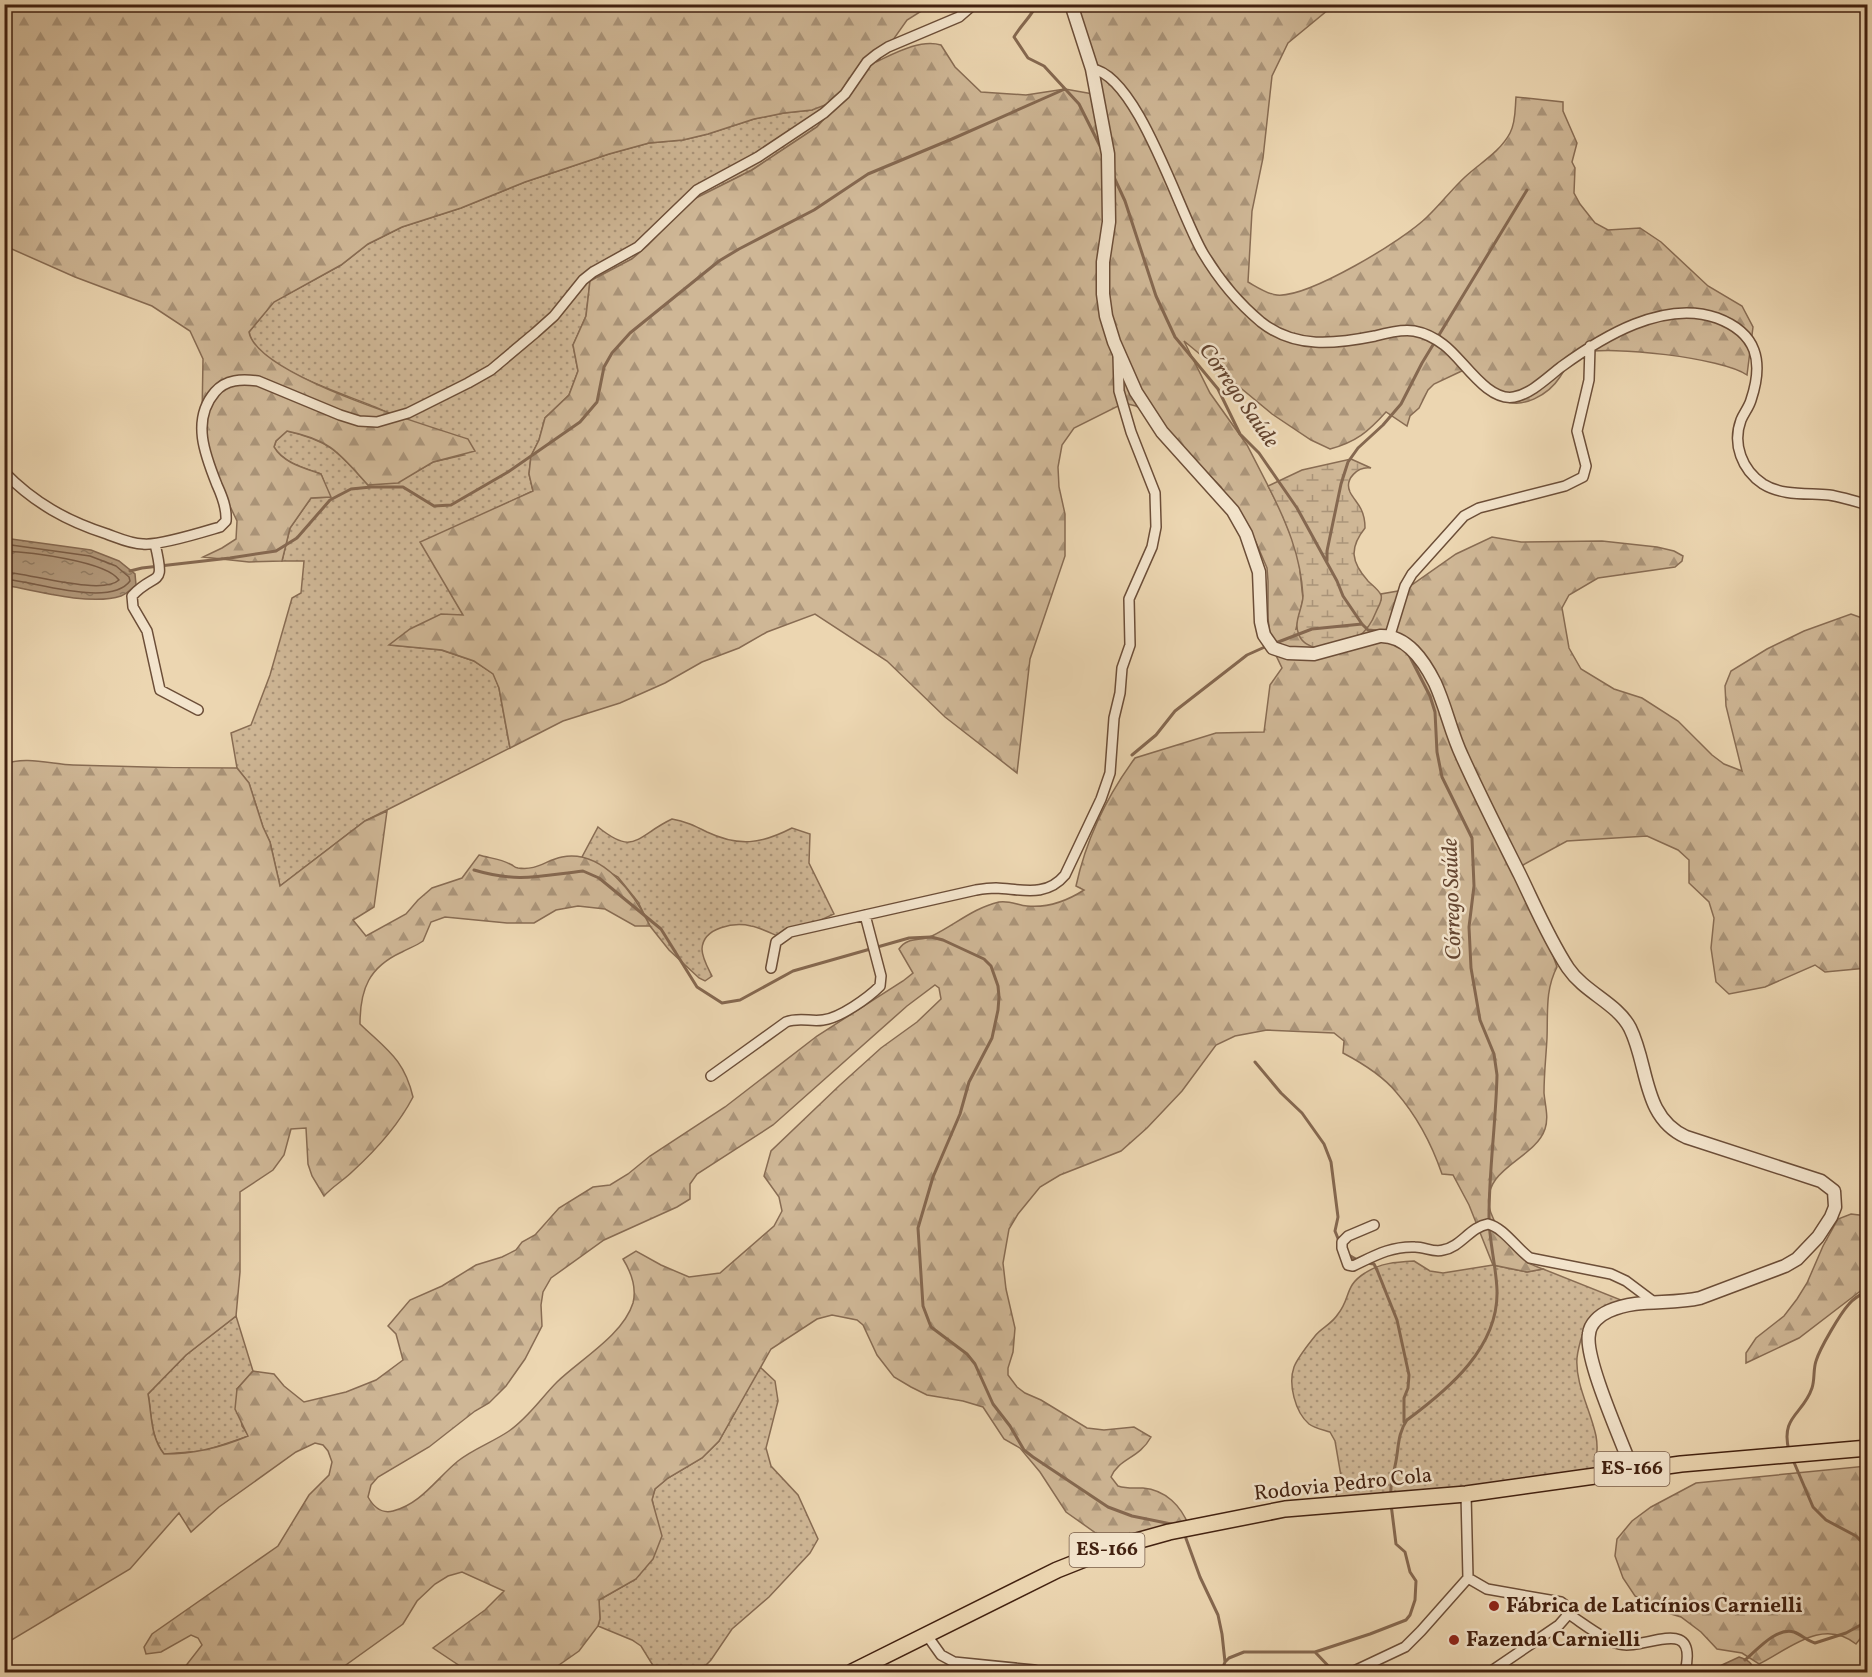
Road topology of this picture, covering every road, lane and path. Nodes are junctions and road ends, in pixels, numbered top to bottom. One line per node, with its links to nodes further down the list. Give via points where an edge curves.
1 (974, 4): 8 (street, via 959,17 877,54 824,113 758,158 697,190 638,247 593,272 535,333 491,370 468,383 394,418 377,422 340,415 258,381 231,381 219,388 204,409 200,427 209,466 225,506 226,521 220,527)
2 (1071, 4): 3 (street)
3 (1092, 69): 4 (street, via 1103,72 1121,90 1150,136 1202,252 1224,286 1268,327 1306,342 1323,344 1410,330 1428,334 1494,394 1504,397 1523,394); 5 (street, via 1108,154 1110,189 1103,294)
4 (1590, 346): 7 (street, via 1627,325 1678,314 1715,317 1732,325 1751,341 1757,368 1751,402 1737,438 1738,452 1749,471 1776,490 1834,496); 9 (street, via 1589,380 1577,431 1586,466 1583,477 1464,516 1412,574)
5 (1118, 353): 9 (street, via 1136,392 1162,432 1233,511 1246,534 1259,572 1264,635 1273,648 1314,654); 11 (street, via 1119,391 1155,493 1156,527 1152,547 1129,599 1130,645 1114,717 1110,773 1101,799 1068,869 1051,887 1034,891 976,890)
6 (4, 472): 8 (street, via 24,493 58,515 118,538)
7 (1868, 505)
8 (155, 544): 10 (street, via 160,572 154,581 135,592 132,603 147,631 160,690)
9 (1390, 636): 15 (street, via 1402,640 1432,677 1461,755 1537,910 1569,969 1620,1014 1629,1027 1652,1098 1668,1126 1686,1137 1821,1181 1834,1191 1832,1217 1797,1259 1700,1298)
10 (198, 710)
11 (865, 915): 12 (street, via 783,935 776,942); 13 (street, via 881,976 880,986 832,1018 786,1022)
12 (771, 968)
13 (711, 1076)
14 (1374, 1225): 15 (street, via 1342,1242 1348,1265 1400,1247 1437,1251 1451,1248 1488,1224 1530,1258 1611,1274)
15 (1654, 1302): 17 (street, via 1609,1311 1593,1323 1589,1332 1591,1358)
16 (1868, 1449): 17 (main road, Rodovia Pedro Cola / ES-166)
17 (1632, 1469): 18 (main road, Rodovia Pedro Cola / ES-166)
18 (1466, 1494): 19 (street); 21 (main road, Rodovia Pedro Cola / ES-166, via 1285,1509 1139,1539 1057,1570)
19 (1468, 1578): 20 (street, via 1487,1589 1561,1602); 24 (street, via 1405,1647)
20 (1567, 1613): 25 (street, via 1559,1625); 26 (street, via 1620,1645 1679,1640 1686,1647)
21 (926, 1634): 22 (main road, Rodovia Pedro Cola / ES-166); 23 (street, via 941,1655 954,1662)
22 (852, 1672)
23 (1040, 1672)
24 (1352, 1672)
25 (1490, 1672)
26 (1685, 1672)

